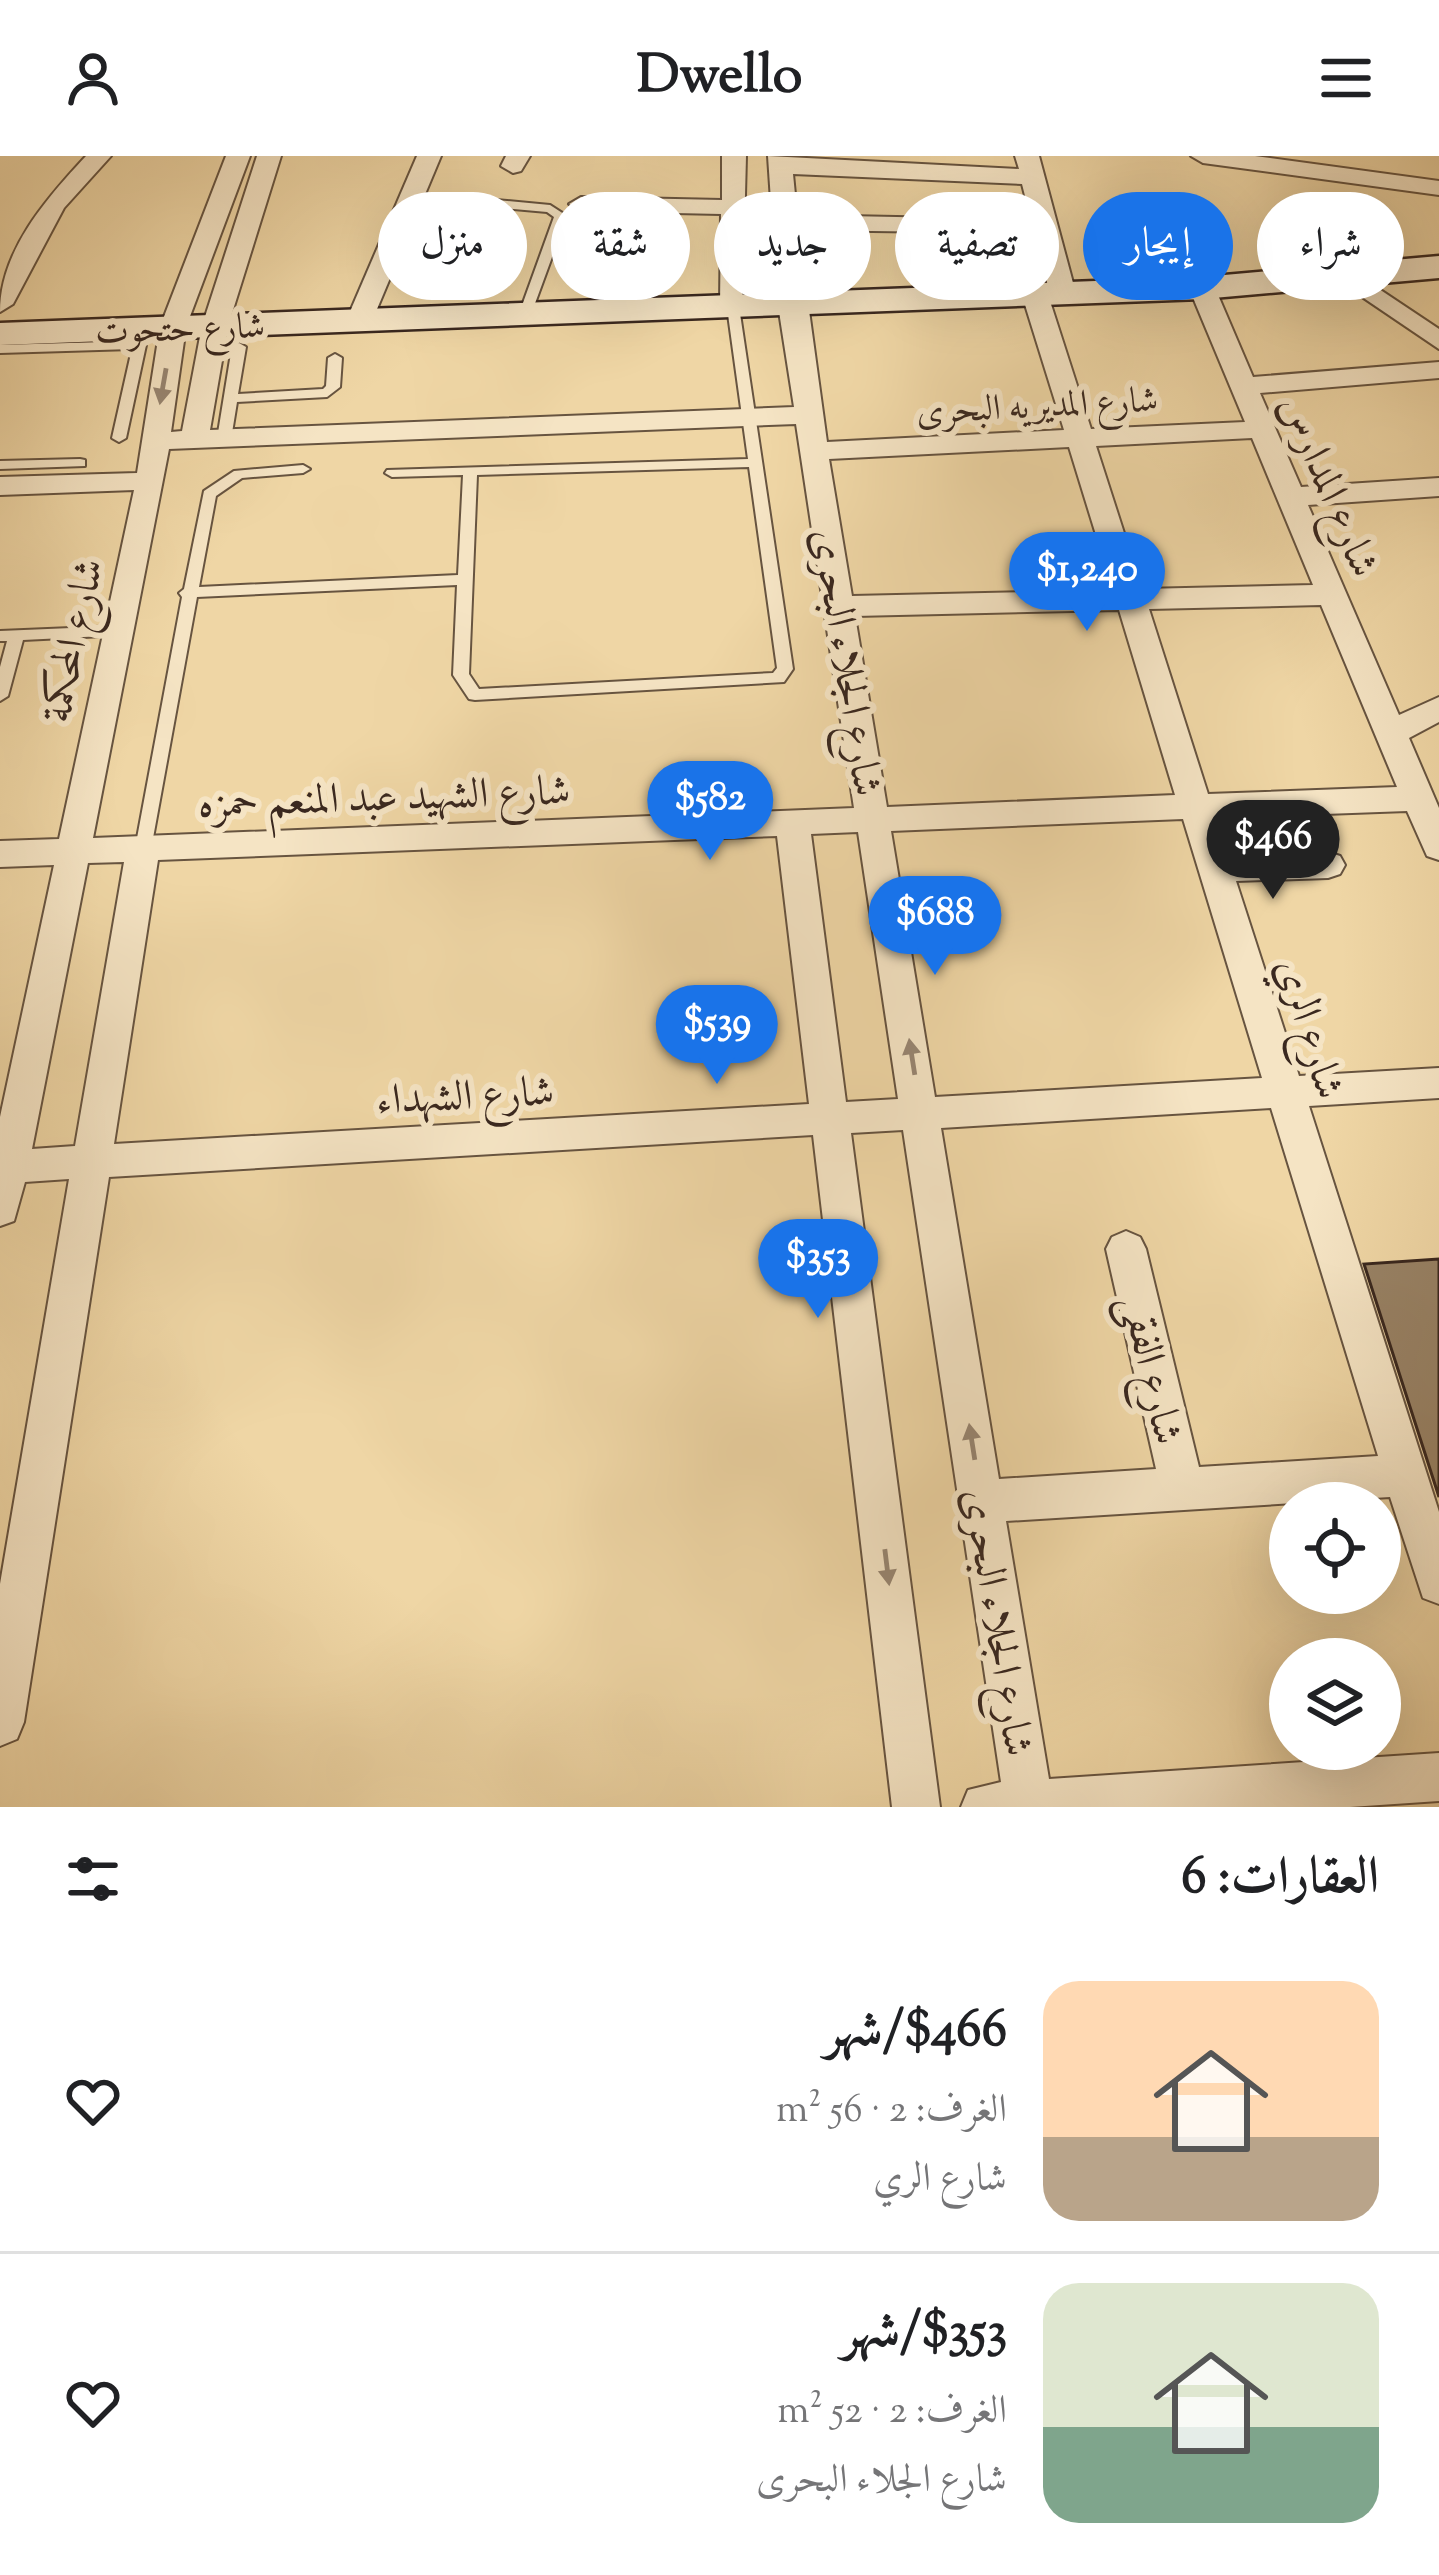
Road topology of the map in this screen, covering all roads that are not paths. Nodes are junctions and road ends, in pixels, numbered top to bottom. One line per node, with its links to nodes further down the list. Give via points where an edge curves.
1 (99, 156): 24 (street, via 54,205)
2 (238, 156): 29 (street, شارع المحكمة)
3 (269, 156): 31 (street)
4 (429, 156): 28 (street)
5 (734, 156): 13 (street)
6 (1203, 156): 8 (street)
7 (1414, 156): 11 (street)
8 (1213, 157): 11 (street)
9 (781, 161): 10 (street); 14 (street, شارع الجلاء البحرى)
10 (1030, 166)
11 (1412, 185): 12 (street)
12 (1439, 188)
13 (734, 192)
14 (783, 192)
15 (527, 207): 27 (lane, via 561,216)
16 (1439, 267): 17 (main road, شارع حتحوت)
17 (1404, 271)
18 (733, 300): 26 (street)
19 (790, 300): 25 (street, شارع الجلاء البحرى)
20 (900, 300): 25 (main road, شارع حتحوت)
21 (1050, 300): 42 (street, شارع الري)
22 (1207, 300): 36 (street, شارع المدارس)
23 (1381, 300): 32 (street)
24 (0, 304)
25 (790, 304): 26 (main road, شارع حتحوت); 40 (street, شارع الجلاء البحرى)
26 (733, 307): 27 (main road, شارع حتحوت); 38 (lane)
27 (525, 314): 28 (main road, شارع حتحوت)
28 (359, 321): 31 (main road, شارع حتحوت)
29 (173, 327): 30 (main road, شارع حتحوت); 31 (main road, شارع حتحوت); 45 (street, شارع المحكمة, one-way to 45)
30 (0, 334)
31 (227, 337): 37 (lane); 44 (street)
32 (1439, 341)
33 (0, 349): 41 (lane, via 139,345)
34 (335, 358): 37 (lane, via 327,393)
35 (1439, 370): 36 (street)
36 (1244, 386): 39 (street, شارع المدارس)
37 (231, 398): 43 (lane)
38 (748, 416): 40 (street, شارع المديريه البحرى); 43 (street, شارع المديريه البحرى); 47 (lane)
39 (1262, 429): 42 (street, شارع المديريه البحرى); 55 (street, شارع المدارس)
40 (813, 433): 42 (street, شارع المديريه البحرى); 60 (street, شارع الجلاء البحرى)
41 (118, 438)
42 (1082, 438): 59 (street, شارع الري)
43 (224, 439): 44 (street, شارع المديريه البحرى)
44 (194, 440): 45 (street, شارع المديريه البحرى)
45 (154, 441): 52 (street, شارع المحكمة)
46 (80, 463): 48 (lane)
47 (755, 463): 50 (lane); 56 (lane, via 785,669 778,679 475,694 461,675)
48 (0, 466)
49 (303, 469): 57 (lane, via 239,474 209,494)
50 (470, 470): 51 (lane); 56 (lane)
51 (392, 473)
52 (150, 482): 53 (street); 61 (street, شارع المحكمة)
53 (0, 486)
54 (1439, 487): 55 (street)
55 (1290, 497): 58 (street, شارع المدارس)
56 (464, 580): 57 (lane)
57 (187, 592): 71 (lane)
58 (1332, 595): 59 (street); 65 (street, شارع المدارس)
59 (1130, 600): 60 (street); 67 (street, شارع الري)
60 (840, 606): 68 (street, شارع الجلاء البحرى)
61 (118, 632): 62 (lane); 72 (street, شارع المحكمة)
62 (8, 636): 63 (lane)
63 (0, 696)
64 (1439, 708): 65 (street)
65 (1391, 733): 66 (street, شارع المدارس)
66 (1418, 798): 67 (street, شارع الشهيد عبد المنعم حمزه); 70 (street, شارع المدارس)
67 (1196, 806): 68 (street, شارع الشهيد عبد المنعم حمزه); 75 (street, شارع الري)
68 (874, 822): 69 (street, شارع الشهيد عبد المنعم حمزه); 78 (street, شارع الجلاء البحرى, one-way to 68)
69 (793, 826): 71 (street, شارع الشهيد عبد المنعم حمزه); 79 (street, شارع الجلاء البحرى)
70 (1437, 836)
71 (143, 849): 72 (street, شارع الشهيد عبد المنعم حمزه); 80 (street)
72 (73, 851): 73 (street, شارع الشهيد عبد المنعم حمزه); 81 (street, شارع المحكمة)
73 (0, 854)
74 (1328, 865): 75 (street)
75 (1215, 869): 77 (street, شارع الري)
76 (1439, 1083): 77 (street, شارع الشهداء)
77 (1285, 1092): 78 (street, شارع الشهداء); 84 (street, شارع الري)
78 (920, 1113): 79 (street, شارع الشهداء); 86 (street, شارع الجلاء البحرى, one-way to 78)
79 (832, 1118): 80 (street, شارع الشهداء); 91 (street, شارع الجلاء البحرى, one-way to 91)
80 (92, 1161): 81 (street, شارع الشهداء); 88 (street)
81 (4, 1166): 82 (street, شارع المحكمة)
82 (0, 1209)
83 (1126, 1250): 85 (street, شارع الفقى)
84 (1406, 1475): 85 (street); 87 (street, شارع الري)
85 (1182, 1489): 86 (street)
86 (982, 1501): 90 (street, شارع الجلاء البحرى)
87 (1439, 1582)
88 (0, 1722)
89 (1439, 1777): 90 (street)
90 (1014, 1806)
91 (916, 1807)

